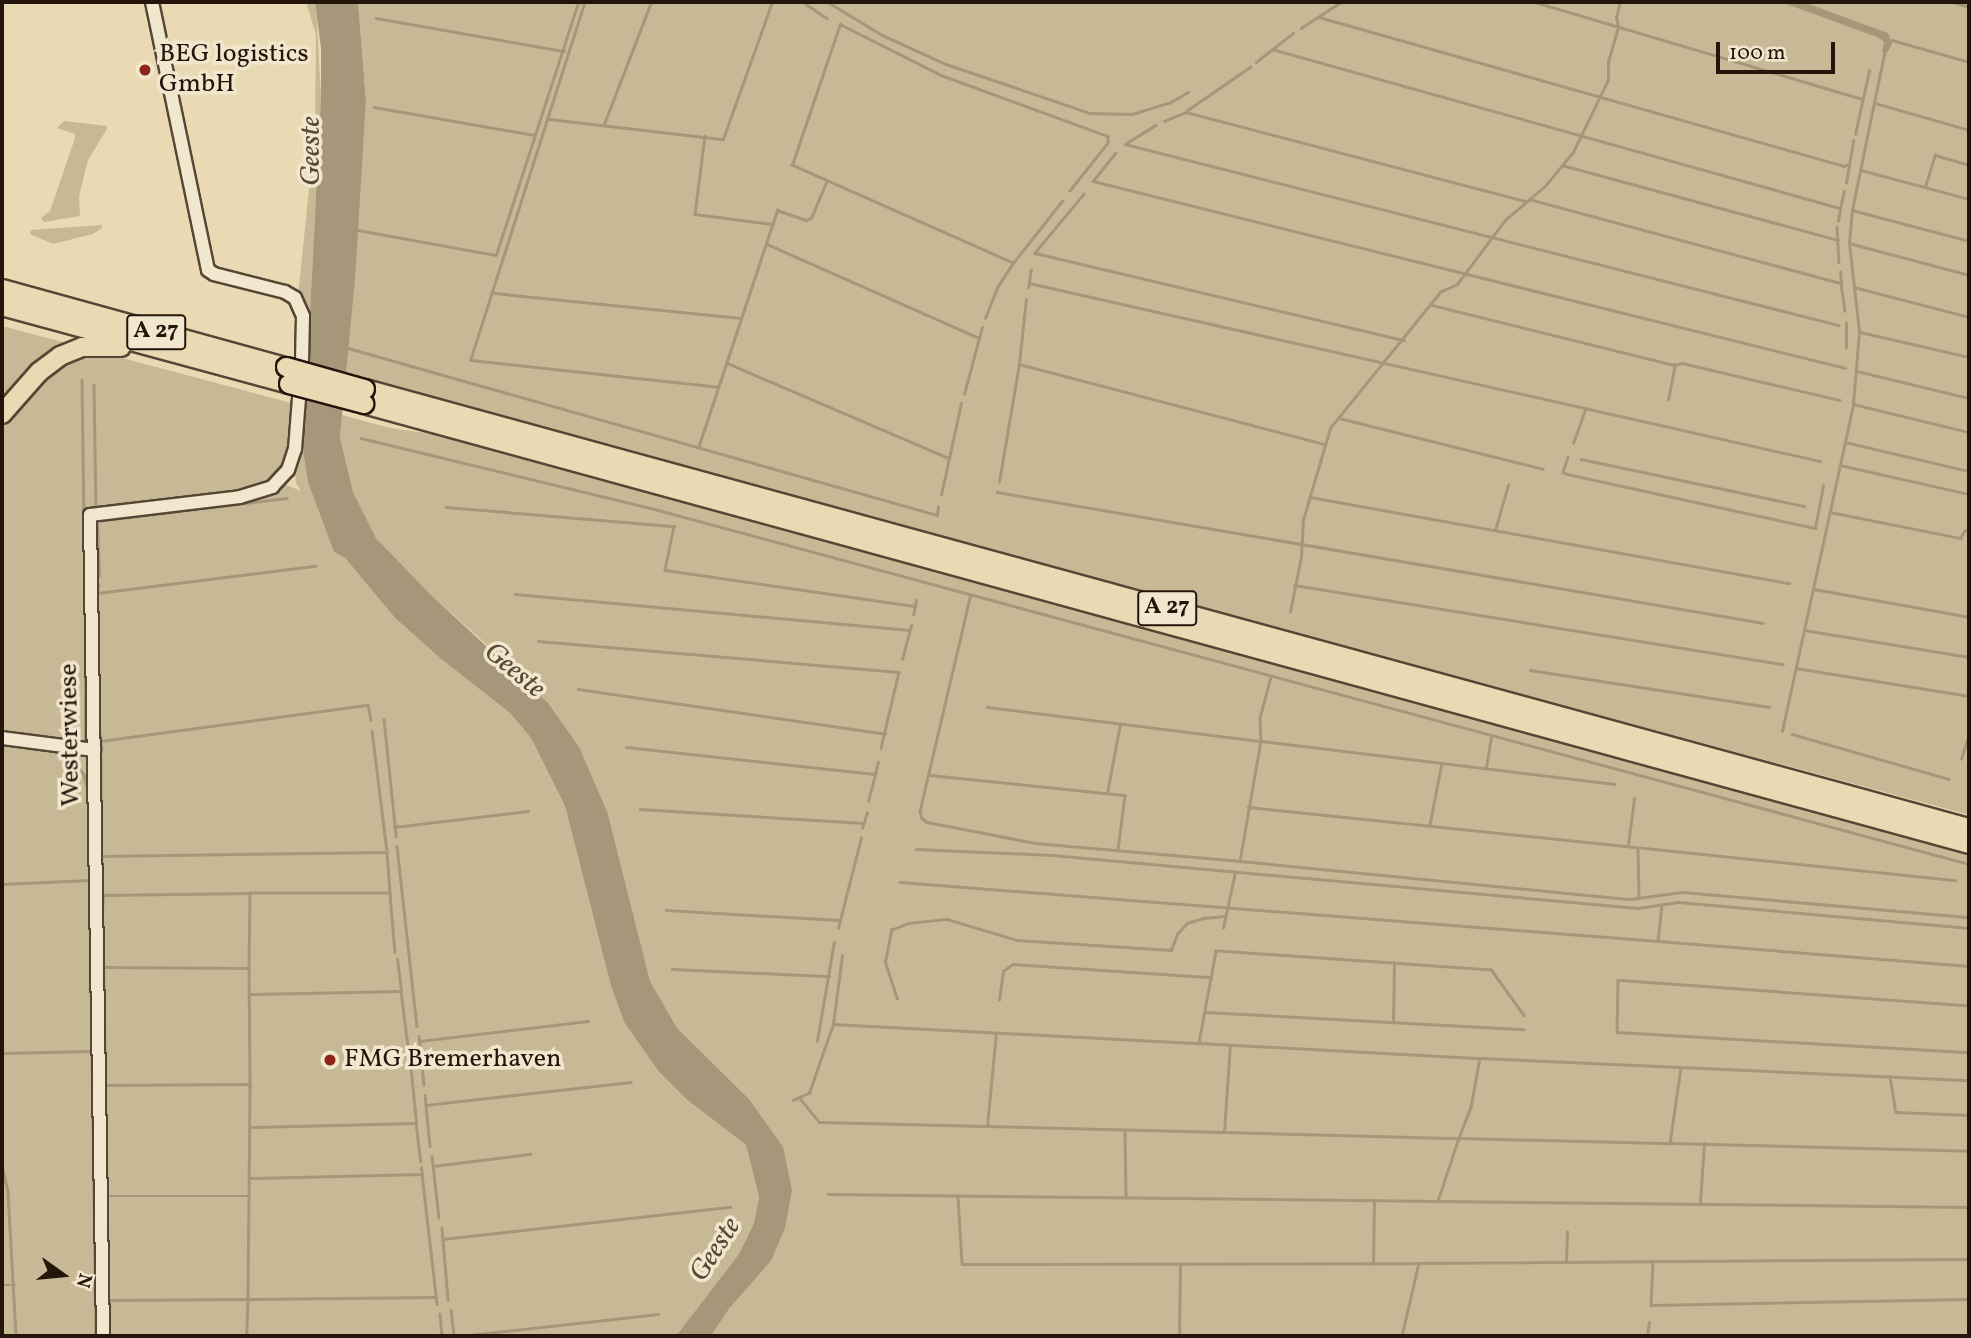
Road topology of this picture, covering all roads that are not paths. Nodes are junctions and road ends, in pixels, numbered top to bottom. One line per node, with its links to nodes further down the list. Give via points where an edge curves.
1 (152, 2): 9 (street, Westerwiese, via 208,270 295,298 303,316 300,405 295,449 283,477 258,494 90,515)
2 (2, 288): 5 (highway, A 27)
3 (2, 306): 4 (highway, A 27)
4 (156, 349): 5 (highway, A 27); 7 (highway, via 99,346 71,350 39,372)
5 (288, 375): 6 (highway, A 27, bridge)
6 (365, 397): 10 (highway, A 27); 11 (highway, A 27)
7 (2, 414)
8 (2, 738): 9 (street)
9 (94, 750): 12 (street, Westerwiese)
10 (1969, 828)
11 (1969, 844)
12 (103, 1336)

